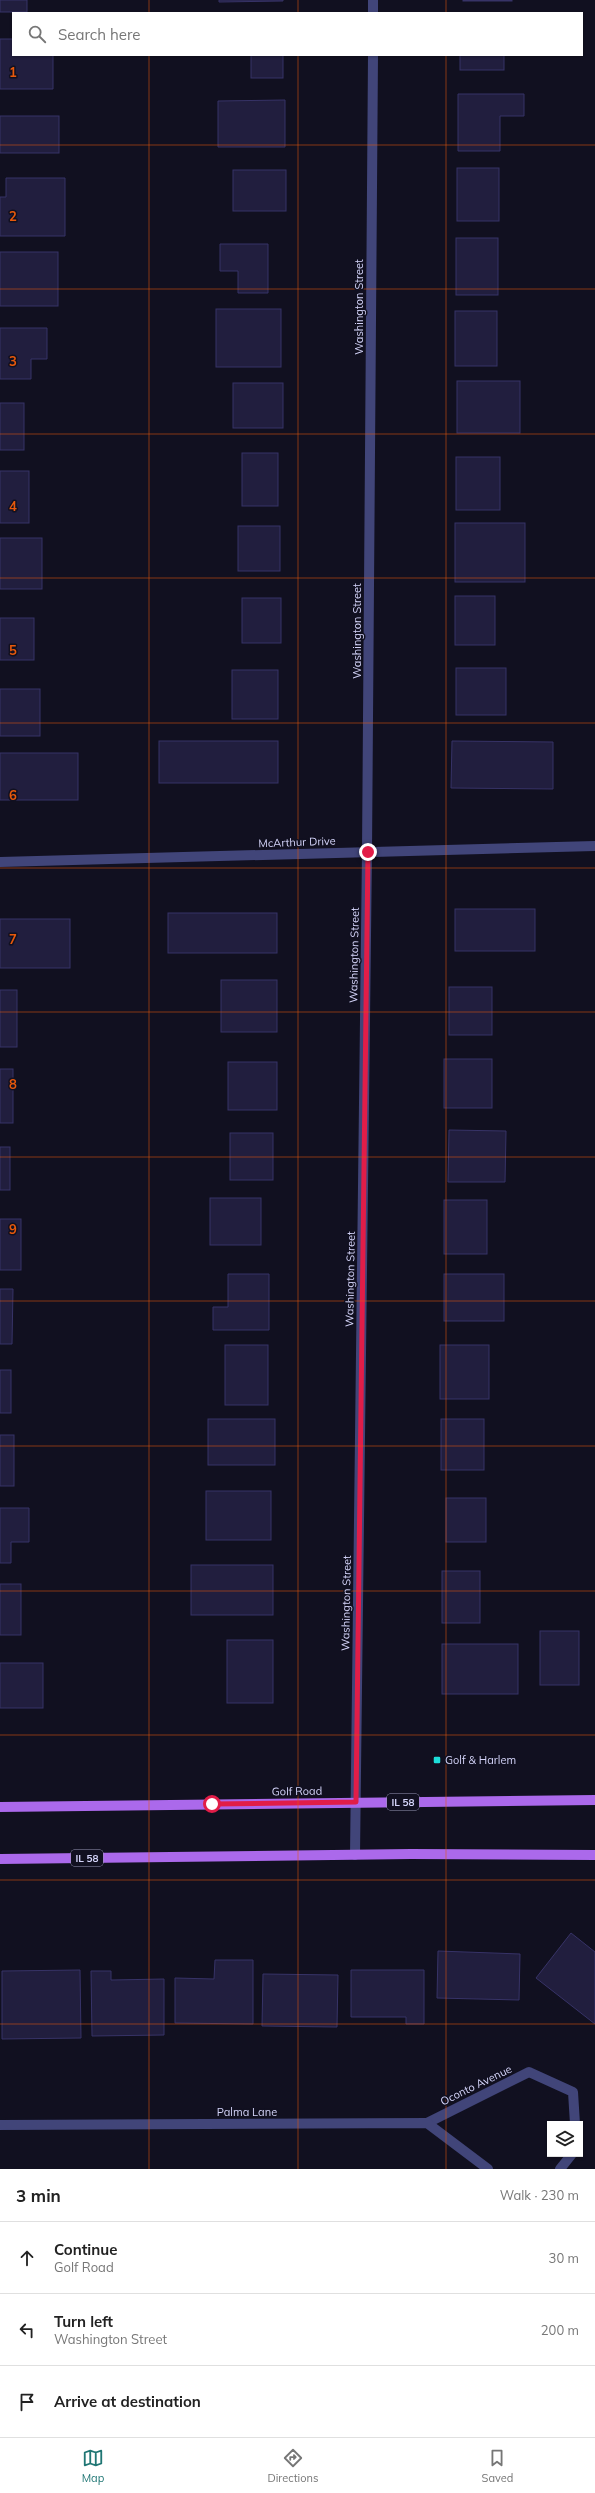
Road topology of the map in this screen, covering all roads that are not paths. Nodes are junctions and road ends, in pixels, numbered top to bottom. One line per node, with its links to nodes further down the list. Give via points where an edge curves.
1 (373, 0): 2 (street)
2 (373, 12)
3 (373, 56): 5 (street, Washington Street)
4 (595, 846): 5 (street, McArthur Drive)
5 (368, 852): 6 (street, McArthur Drive); 8 (street, Washington Street)
6 (0, 862)
7 (595, 1800): 8 (main road, Golf Road / IL 58)
8 (356, 1802): 9 (main road, Golf Road / IL 58); 11 (street, Washington Street)
9 (0, 1807)
10 (595, 1854): 11 (main road, IL 58)
11 (355, 1855): 12 (main road, IL 58)
12 (0, 1859)
13 (575, 2121): 14 (street, Oconto Avenue, via 573,2092 529,2072)
14 (427, 2123): 15 (street, Palma Lane); 17 (street)
15 (0, 2125)
16 (570, 2157): 18 (street)
17 (484, 2166)
18 (560, 2169)

